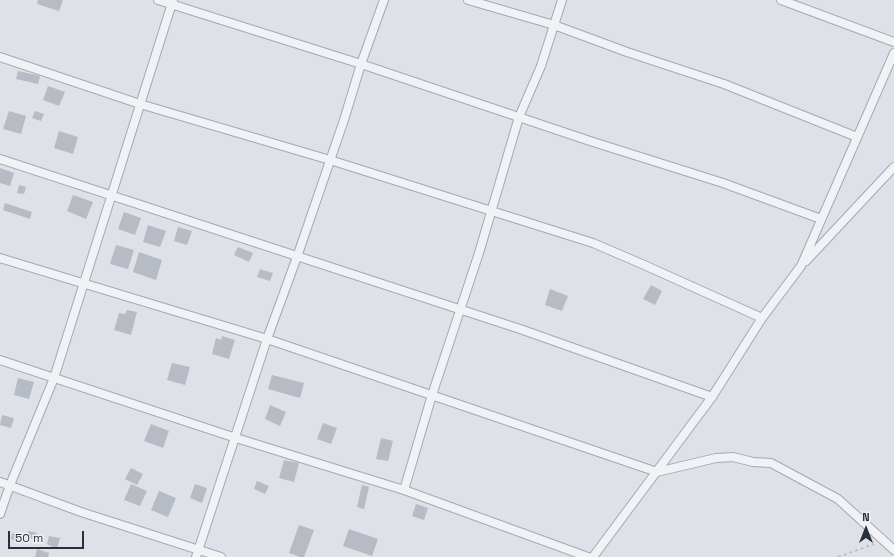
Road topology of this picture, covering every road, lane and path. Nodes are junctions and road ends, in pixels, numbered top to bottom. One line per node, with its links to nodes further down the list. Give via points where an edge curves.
1 (158, 0): 6 (street)
2 (384, 0): 11 (street)
3 (468, 0): 7 (street)
4 (562, 0): 7 (street)
5 (781, 0): 8 (street)
6 (172, 2): 11 (street); 12 (street)
7 (554, 25): 13 (street, via 541,66); 14 (street, via 724,84)
8 (894, 42)
9 (894, 53): 14 (street)
10 (0, 57): 12 (street)
11 (361, 64): 13 (street); 16 (street)
12 (140, 104): 16 (street); 18 (street)
13 (519, 117): 19 (street); 20 (street, via 723,183)
14 (857, 137): 20 (street)
15 (0, 159): 18 (street)
16 (330, 160): 19 (street); 21 (street)
17 (894, 167): 23 (street)
18 (111, 194): 21 (street); 24 (street)
19 (492, 212): 25 (street); 26 (street, via 593,243)
20 (821, 219): 23 (street)
21 (297, 257): 25 (street); 27 (street)
22 (0, 258): 24 (street)
23 (801, 266): 26 (street)
24 (84, 284): 27 (street); 29 (street)
25 (460, 309): 30 (street); 31 (street)
26 (762, 318): 31 (street)
27 (268, 339): 30 (street); 32 (street)
28 (0, 360): 29 (street)
29 (54, 378): 32 (street); 35 (street)
30 (432, 395): 33 (street); 36 (street)
31 (712, 397): 33 (street)
32 (236, 438): 36 (street); 40 (street)
33 (657, 472): 38 (street, via 716,458 733,457 771,463 838,499); 43 (street)
34 (0, 482): 35 (street)
35 (10, 485): 37 (street); 40 (street)
36 (404, 490): 42 (street)
37 (0, 514)
38 (884, 540): 39 (street); 44 (path)
39 (894, 550)
40 (197, 553): 41 (street)
41 (221, 557)
42 (588, 557)
43 (593, 557)
44 (838, 557)

